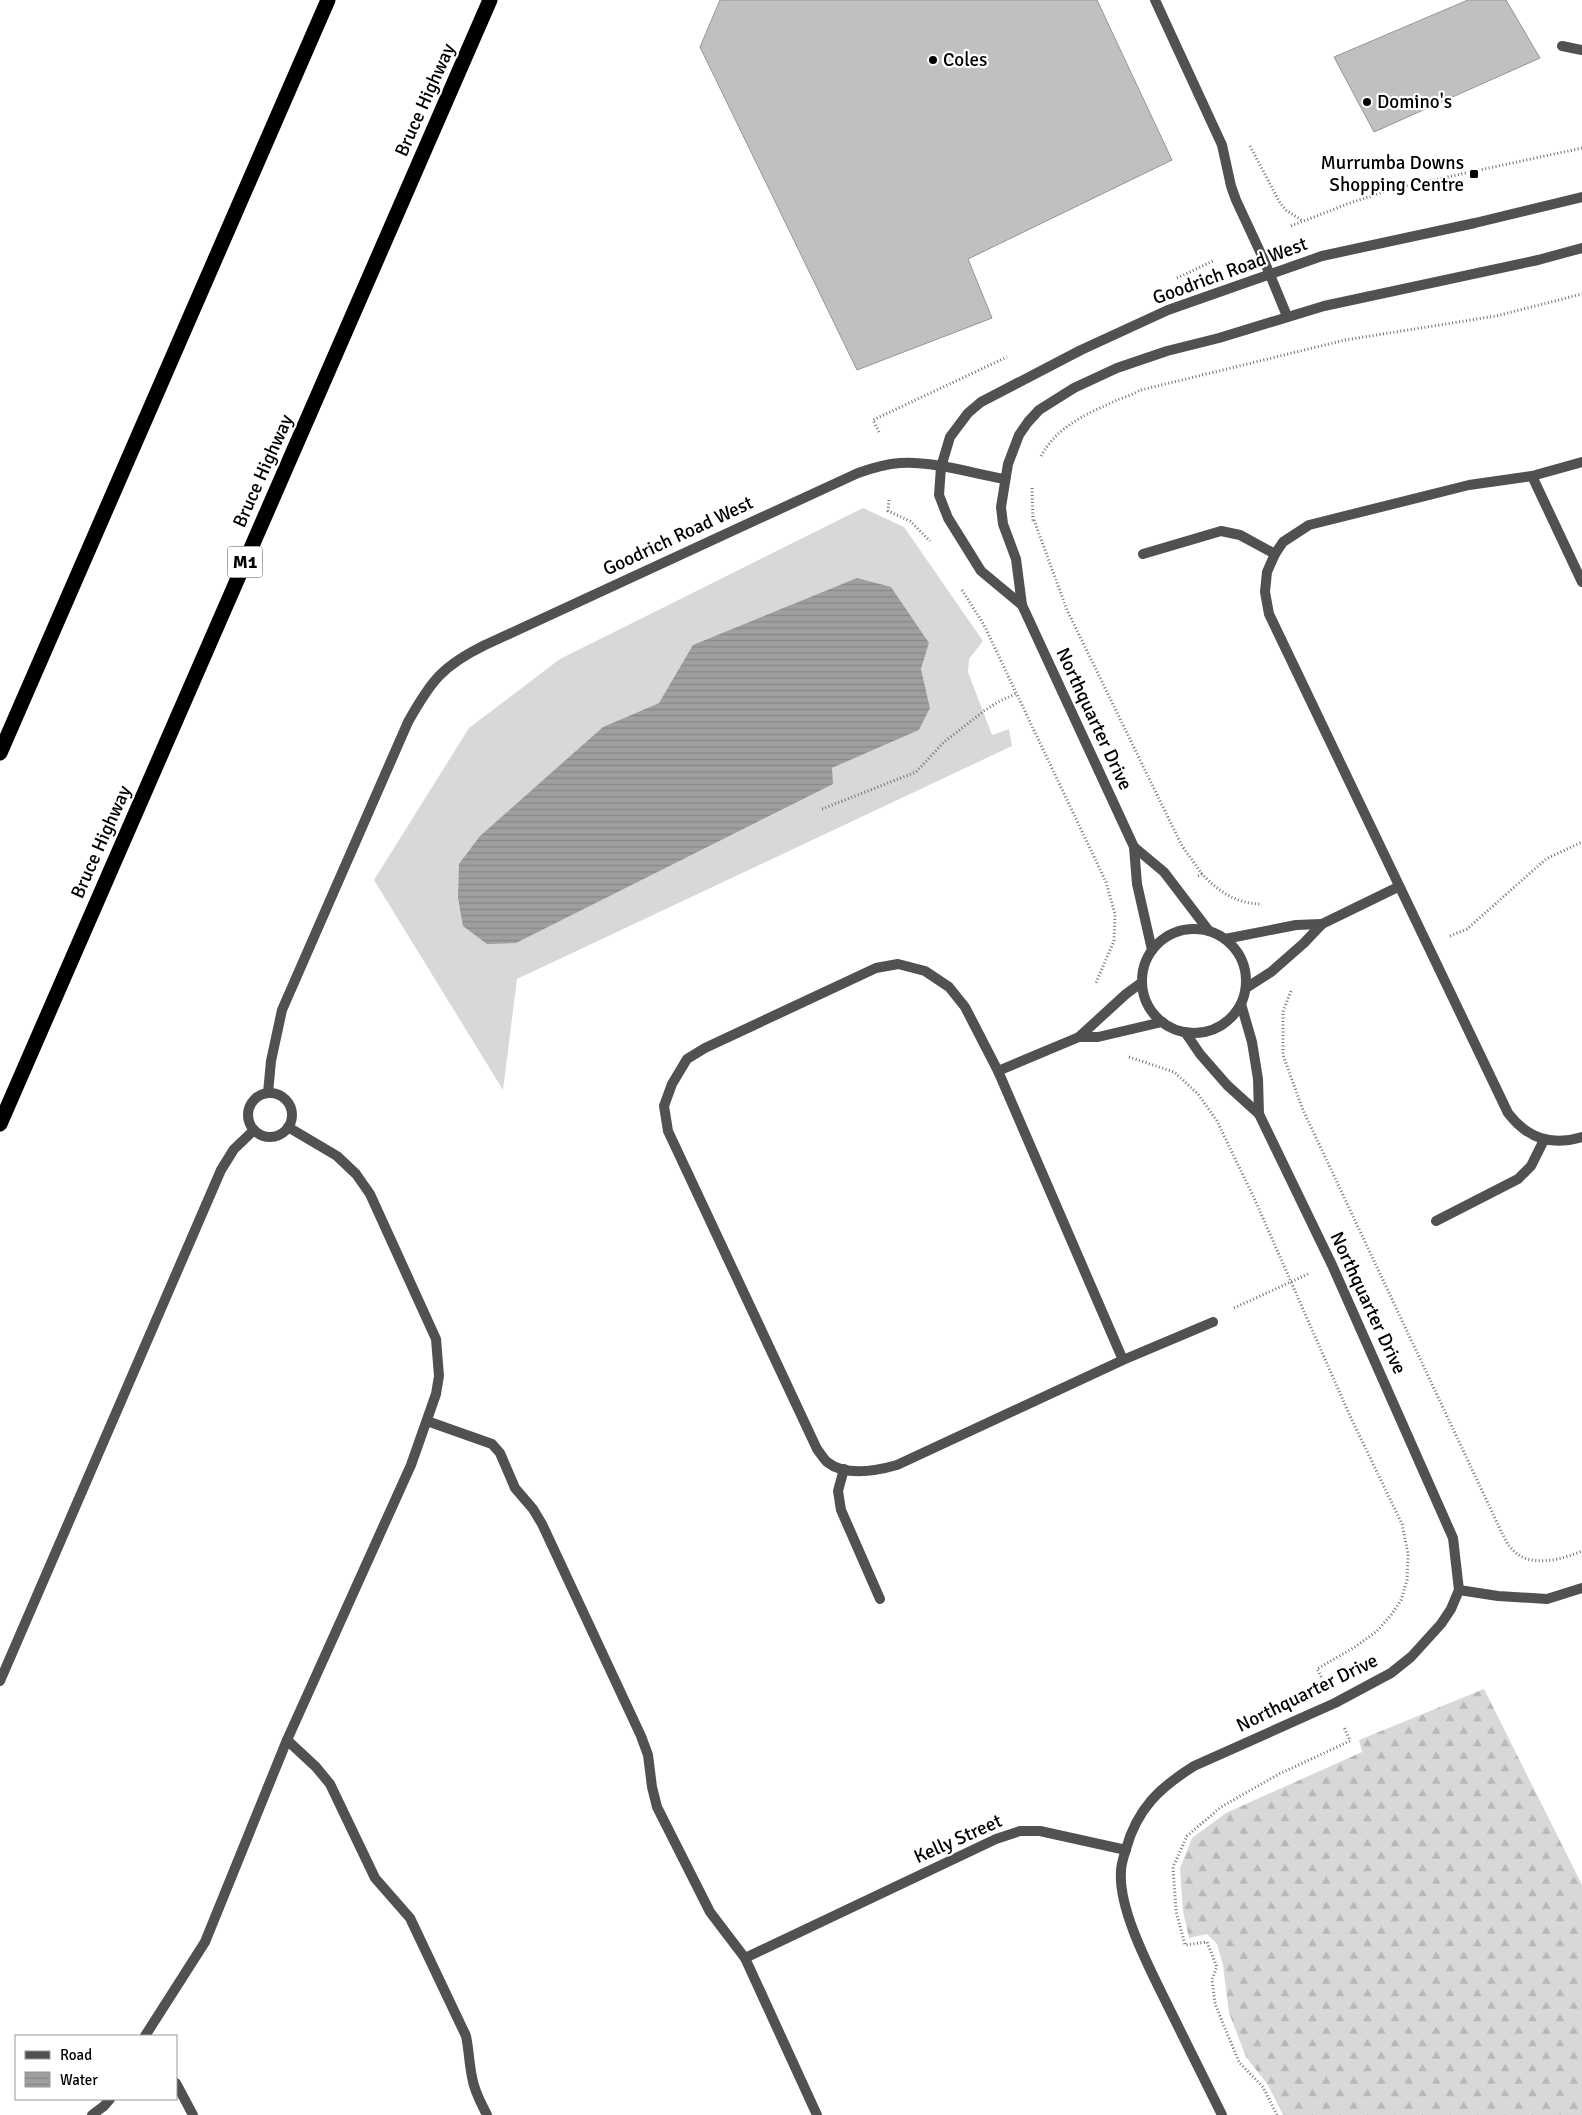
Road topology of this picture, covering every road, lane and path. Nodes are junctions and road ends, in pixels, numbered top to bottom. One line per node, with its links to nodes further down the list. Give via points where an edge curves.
1 (328, 0): 35 (highway)
2 (490, 0): 62 (highway, Bruce Highway / M1)
3 (1155, 0): 12 (street, via 1222,145 1230,186)
4 (1562, 46): 5 (street)
5 (1582, 50)
6 (1249, 144): 9 (path, via 1280,203)
7 (1582, 148): 9 (path, via 1396,188)
8 (1582, 197): 12 (street, Goodrich Road West, via 1322,256)
9 (1304, 221): 10 (path)
10 (1291, 226)
11 (1582, 248): 14 (street)
12 (1270, 274): 14 (street); 21 (street, Goodrich Road West, via 1168,310 1001,390 981,402 958,425 950,437)
13 (1582, 294): 17 (path, via 1496,316 1346,340)
14 (1287, 316): 23 (street, via 1158,354 1074,388 1039,410 1028,422 1012,450)
15 (1016, 353): 18 (path, via 873,420)
16 (1138, 384): 17 (path)
17 (1141, 390): 19 (path, via 1065,427 1052,438)
18 (879, 432)
19 (1040, 458)
20 (1582, 462): 22 (street)
21 (941, 467): 23 (street, Goodrich Road West); 33 (street, Northquarter Drive, via 939,495 948,518 981,571); 60 (street, Goodrich Road West, via 902,462 858,473 479,648 440,673 408,722 282,1010 270,1061)
22 (1532, 476): 30 (street, via 1469,485 1309,525 1283,542); 31 (street)
23 (1004, 479): 33 (street, Northquarter Drive, via 1003,524 1016,558)
24 (1032, 481): 26 (path)
25 (890, 500): 28 (path, via 888,511 910,521)
26 (1034, 520): 27 (path); 39 (path, via 1067,610 1182,846)
27 (1028, 523)
28 (934, 546)
29 (1143, 554): 30 (street, via 1221,531 1240,536)
30 (1275, 554): 41 (street, via 1267,572 1265,592 1269,614)
31 (1582, 582)
32 (962, 589): 34 (path)
33 (1022, 605): 38 (street, Northquarter Drive)
34 (1017, 693): 36 (path, via 984,711 944,742 916,772); 44 (path, via 1095,857)
35 (0, 753)
36 (822, 809)
37 (1582, 842): 48 (path, via 1546,859 1467,929)
38 (1134, 847): 40 (street, Northquarter Drive); 42 (street, Northquarter Drive)
39 (1202, 874): 40 (path); 43 (path, via 1230,898 1250,904)
40 (1176, 886): 46 (street, Northquarter Drive)
41 (1398, 887): 45 (street); 48 (street)
42 (1140, 903): 44 (path); 49 (street, Northquarter Drive)
43 (1268, 904)
44 (1115, 914): 55 (path, via 1114,941 1106,963 1097,984 1081,1001)
45 (1322, 924): 47 (street, via 1296,925); 52 (street, via 1271,972)
46 (1209, 931): 47 (street); 49 (street, via 1194,928 1178,932 1163,938)
47 (1225, 939): 52 (street, via 1242,961)
48 (1429, 945): 66 (street, via 1508,1113 1526,1132)
49 (1152, 950): 50 (street, via 1144,965)
50 (1142, 983): 54 (street, via 1144,998 1151,1012); 55 (street)
51 (1294, 986): 74 (path, via 1283,1012 1283,1056 1303,1110 1501,1530 1511,1548 1523,1558 1545,1561)
52 (1246, 988): 53 (street)
53 (1241, 1004): 56 (street, via 1218,1028 1201,1033); 61 (street, Northquarter Drive, via 1252,1042)
54 (1162, 1022): 56 (street); 58 (street)
55 (1091, 1024): 57 (street)
56 (1185, 1032): 61 (street, Northquarter Drive, via 1227,1085)
57 (1078, 1037): 58 (street); 59 (street)
58 (1098, 1038): 69 (path, via 1108,1060 1126,1056 1152,1063 1174,1072 1198,1094 1217,1121)
59 (998, 1071): 71 (street); 73 (street, via 965,1007 949,988 925,971 898,964 876,968 705,1048 686,1059 672,1084 664,1106 668,1131 817,1449 828,1462)
60 (268, 1093): 63 (street, via 287,1101 291,1114); 64 (street, via 255,1098 248,1110)
61 (1259, 1114): 68 (street, Northquarter Drive)
62 (0, 1124)
63 (288, 1127): 64 (street, via 272,1137); 72 (street, via 337,1156 356,1174 370,1194 436,1339 439,1376)
64 (254, 1130): 78 (street, via 234,1149 221,1170)
65 (1582, 1137): 66 (street, via 1566,1142)
66 (1544, 1140): 67 (street, via 1531,1166 1518,1179)
67 (1436, 1221)
68 (1332, 1265): 69 (path); 76 (street, Northquarter Drive, via 1453,1538)
69 (1290, 1281): 70 (path, via 1231,1309); 79 (path, via 1402,1524 1408,1554 1407,1580 1401,1600 1392,1614 1377,1631 1318,1669)
70 (1213, 1322): 71 (street)
71 (1123, 1360): 73 (street, via 897,1465 874,1472)
72 (427, 1421): 80 (street, via 411,1465); 82 (street, via 492,1444 500,1453 515,1488 542,1524 642,1736 657,1807 710,1912)
73 (844, 1470): 77 (street, via 838,1491 841,1510)
74 (1582, 1551)
75 (1582, 1588): 76 (street, via 1547,1600)
76 (1459, 1590): 79 (street, Northquarter Drive, via 1441,1624 1411,1657 1391,1673)
77 (880, 1599)
78 (0, 1681)
79 (1335, 1703): 81 (street, Northquarter Drive, via 1194,1766 1177,1777 1140,1813); 91 (path, via 1350,1741 1279,1774 1221,1807 1187,1836 1173,1867 1176,1911 1185,1945 1207,1942 1217,1967 1212,1979 1215,2004 1240,2062 1263,2087)
80 (287, 1740): 83 (street, via 205,1942); 88 (street, via 330,1784 375,1878 410,1918 466,2036 476,2095)
81 (1126, 1850): 82 (street, Kelly Street, via 1040,1831 1020,1831 996,1838); 90 (street, Northquarter Drive, via 1120,1871 1137,1940)
82 (745, 1958): 89 (street)
83 (146, 2035)
84 (178, 2087): 87 (street)
85 (109, 2100): 86 (street)
86 (92, 2115)
87 (193, 2115)
88 (487, 2115)
89 (817, 2115)
90 (1222, 2115)
91 (1277, 2115)

